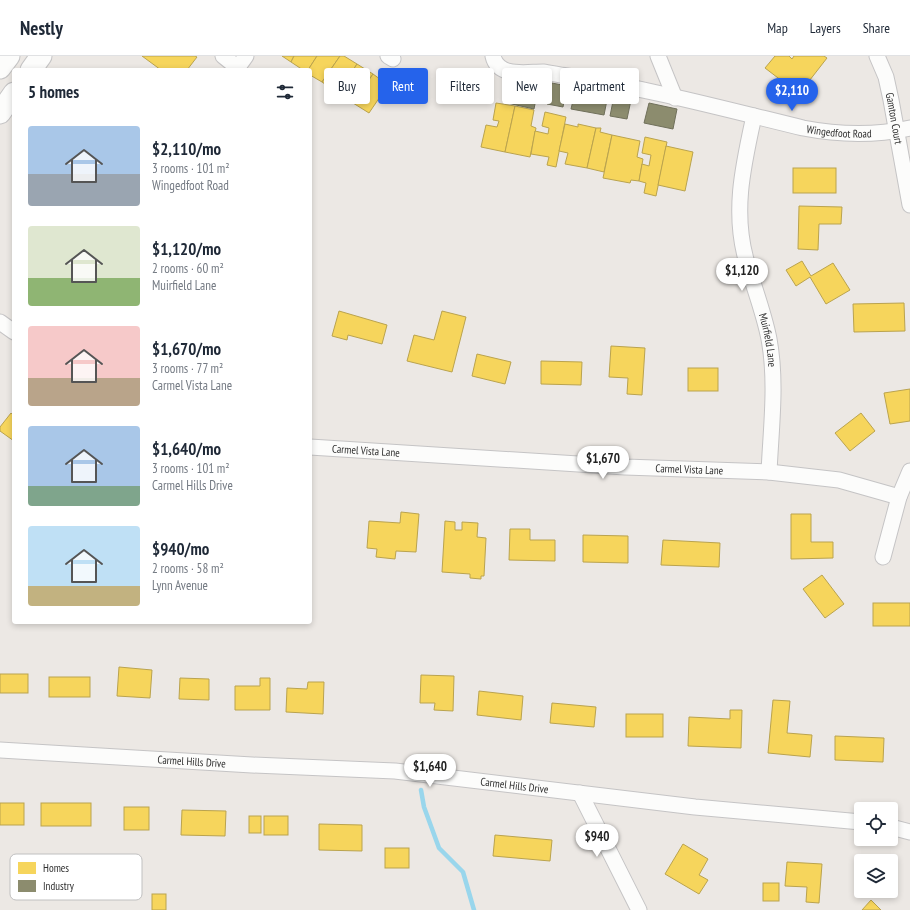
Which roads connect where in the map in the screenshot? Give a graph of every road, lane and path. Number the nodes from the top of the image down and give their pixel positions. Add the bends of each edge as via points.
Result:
1 (9, 56) edge
2 (41, 56) edge
3 (223, 56) edge
4 (493, 56) edge
5 (658, 56) edge
6 (877, 56) edge
7 (240, 65) edge
8 (0, 68) edge
9 (32, 68) edge
10 (12, 97) edge
11 (675, 98) junction
12 (0, 113) edge
13 (754, 116) junction
14 (903, 130) edge
15 (910, 205) edge
16 (0, 322) edge
17 (12, 331) edge
18 (312, 447) edge
19 (910, 471) edge
20 (769, 472) junction
21 (899, 497) junction
22 (883, 557) dead end
23 (0, 750) edge
24 (580, 793) junction
25 (854, 821) edge
26 (898, 829) edge
27 (910, 832) edge
28 (639, 910) edge

1 - 8 main road
2 - 9 main road
3 - 7 street
4 - 11 street, Wingedfoot Road via 503,70 544,72 594,80
5 - 11 street
6 - 14 street, Gamton Court
10 - 12 main road
11 - 13 street, Wingedfoot Road
13 - 14 street, Wingedfoot Road via 834,134
13 - 20 street, Muirfield Lane via 742,172 739,216 747,263 761,306 770,346 773,387
14 - 15 street, Gamton Court
16 - 17 street
18 - 20 street, Carmel Vista Lane via 617,467
19 - 21 street
20 - 21 street, Carmel Vista Lane via 839,480
21 - 22 street
23 - 24 street, Carmel Hills Drive via 395,771
24 - 25 street, Carmel Hills Drive via 695,807
24 - 28 street
26 - 27 street

